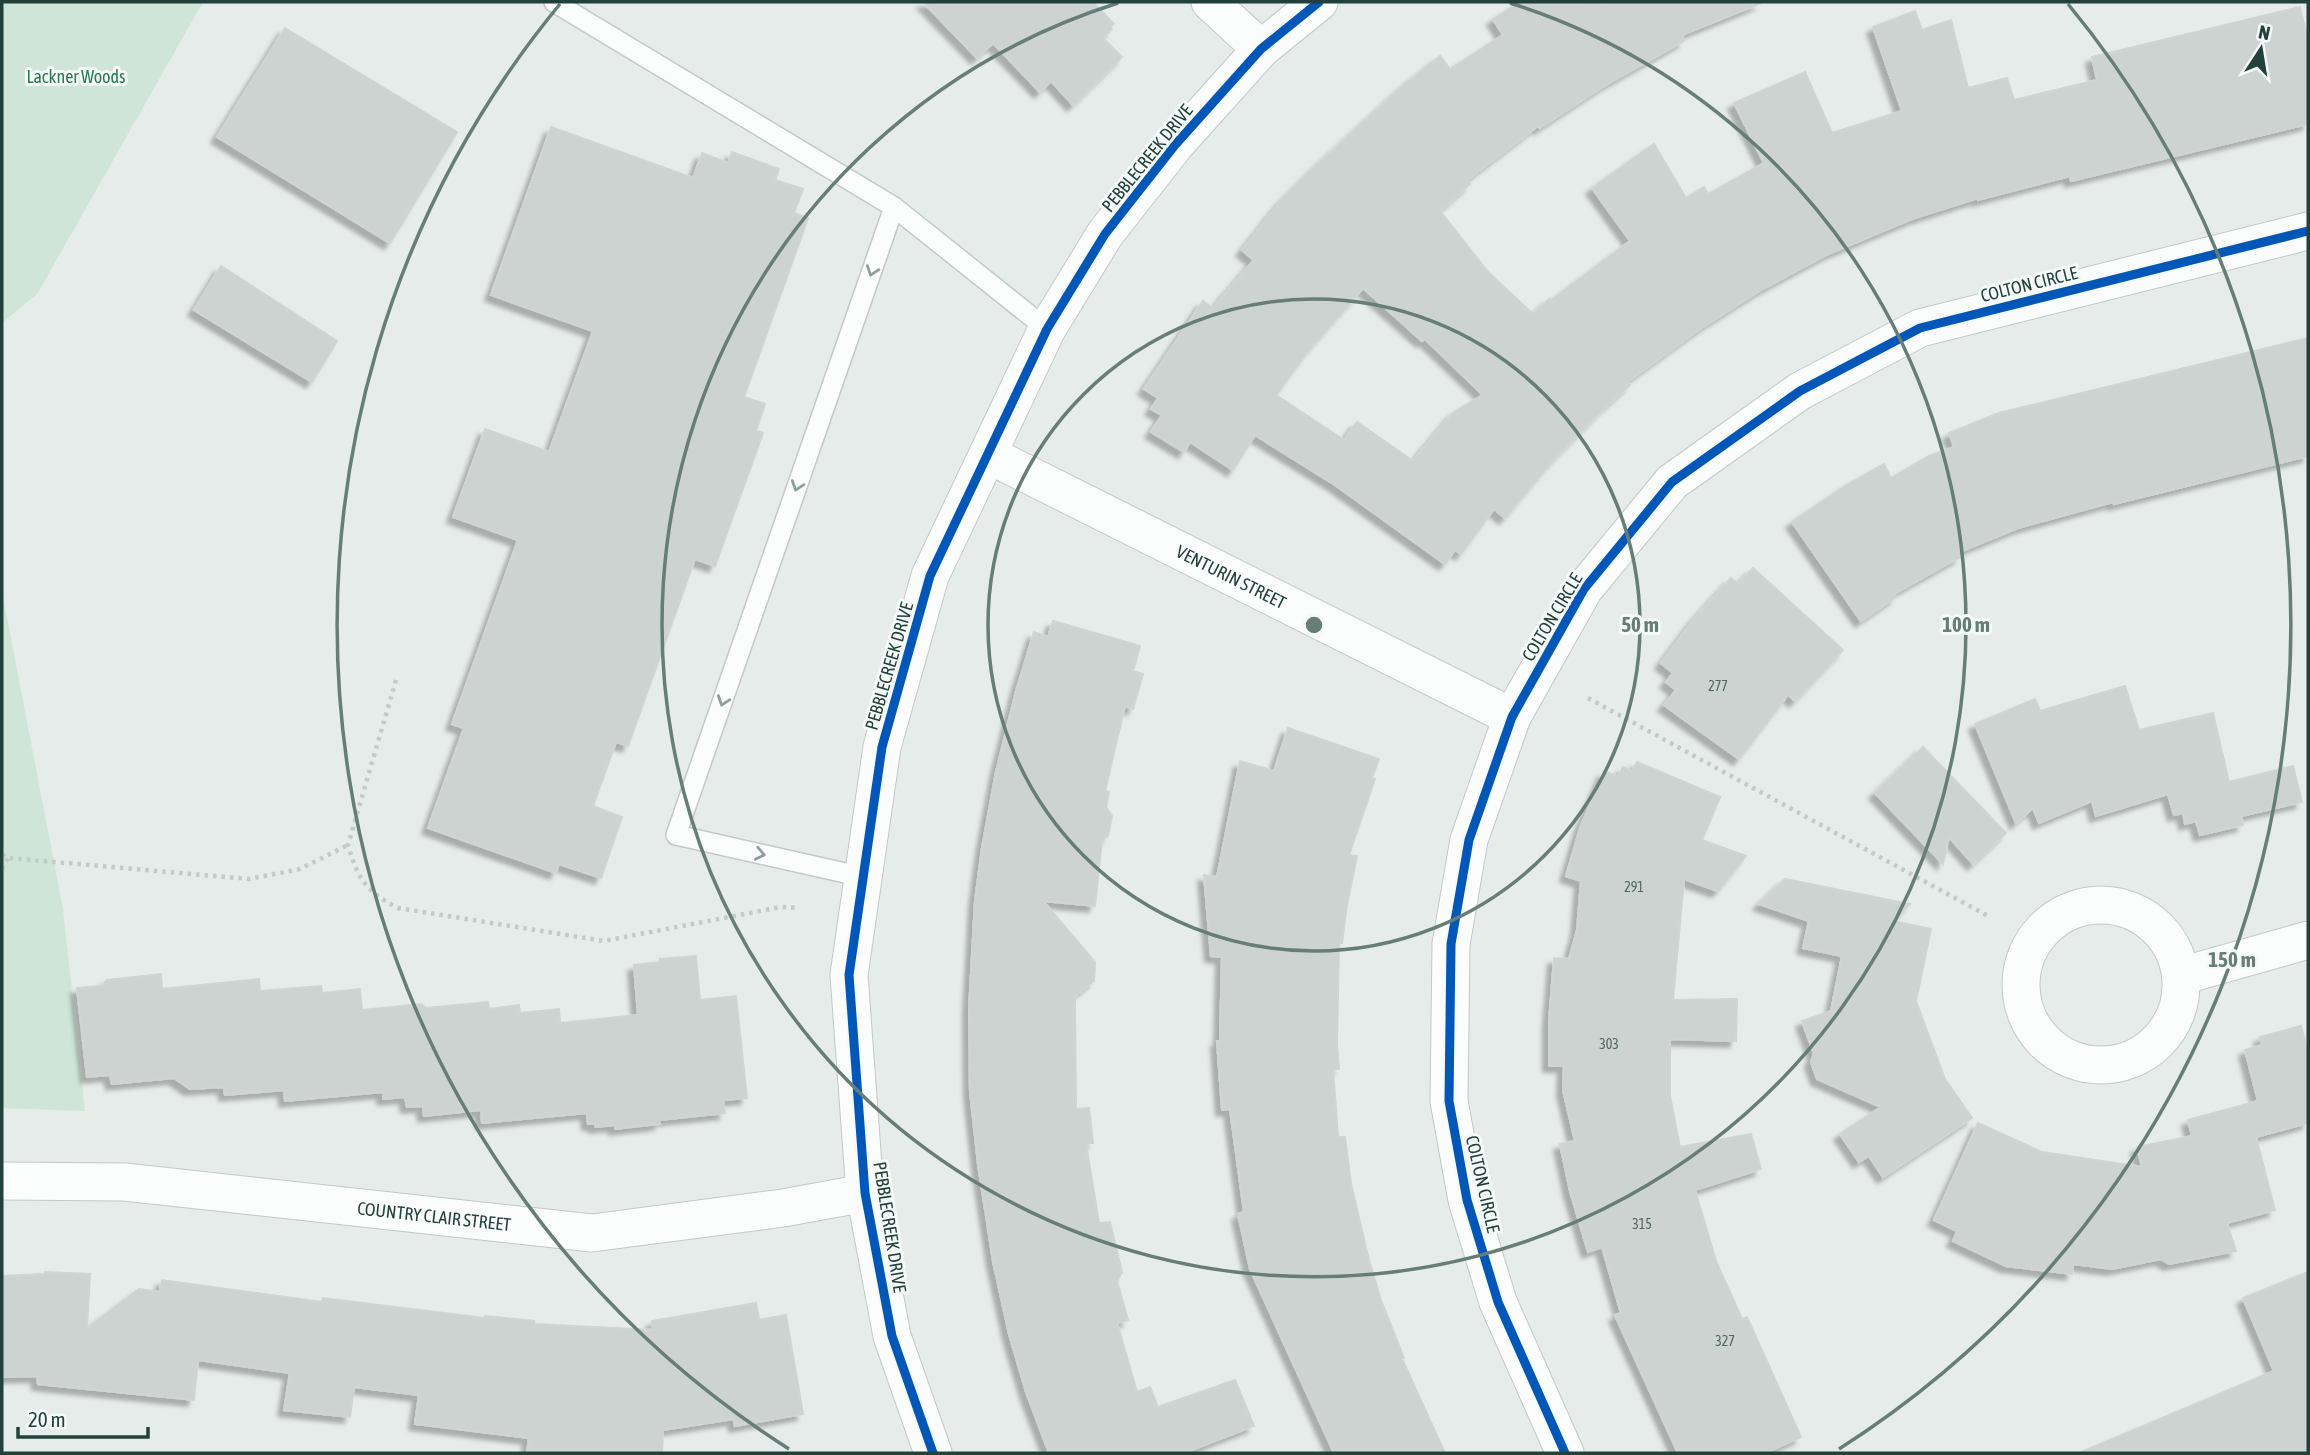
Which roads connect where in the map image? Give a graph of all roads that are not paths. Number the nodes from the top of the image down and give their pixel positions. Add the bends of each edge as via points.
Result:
1 (554, 2) edge
2 (1210, 2) edge
3 (1319, 2) edge
4 (1261, 49) junction
5 (894, 206) junction
6 (2308, 231) edge
7 (1046, 328) junction
8 (989, 455) junction
9 (1512, 717) junction
10 (863, 877) junction
11 (2308, 940) edge
12 (2181, 976) junction
13 (2, 1181) edge
14 (865, 1193) junction
15 (933, 1453) edge
16 (1565, 1453) edge

1 - 5 lane
2 - 4 street
3 - 4 street, PEBBLECREEK DRIVE
4 - 7 street, PEBBLECREEK DRIVE via 1175,145 1105,234
5 - 7 lane
5 -> 10 lane via 676,835
6 - 9 street, COLTON CIRCLE via 1920,328 1800,391 1672,482 1584,589
7 - 8 street, PEBBLECREEK DRIVE
8 - 9 street, VENTURIN STREET
8 - 10 street, PEBBLECREEK DRIVE via 930,576 882,747
9 - 16 street, COLTON CIRCLE via 1469,840 1451,944 1449,1101 1467,1199 1498,1302
10 - 14 street, PEBBLECREEK DRIVE via 849,975
11 - 12 street
12 - 12 street via 2173,949 2157,926 2134,911 2106,905 2069,911 2046,926 2029,947 2020,974 2023,1010 2036,1035 2054,1051 2080,1063 2122,1063 2148,1051 2168,1030 2179,1005
13 - 14 street, COUNTRY CLAIR STREET via 125,1182 592,1233
14 - 15 street, PEBBLECREEK DRIVE via 892,1336

